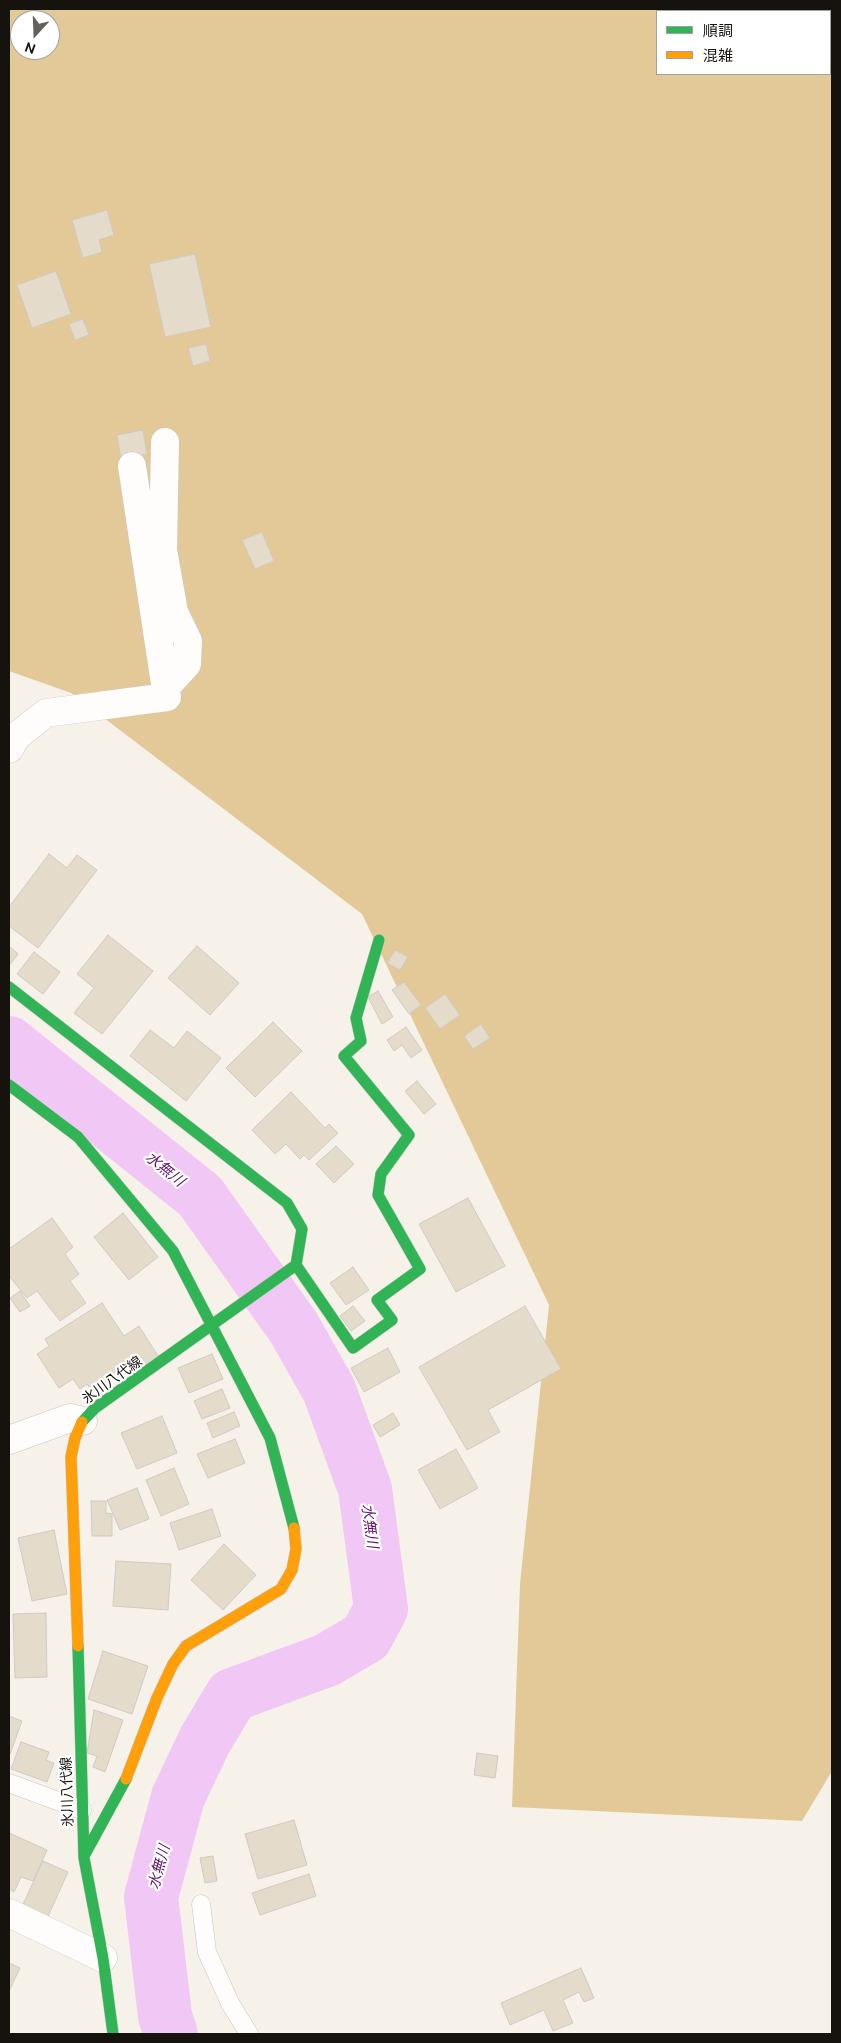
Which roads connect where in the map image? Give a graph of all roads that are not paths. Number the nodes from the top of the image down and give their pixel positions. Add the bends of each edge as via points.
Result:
1 (165, 442) dead end
2 (132, 466) dead end
3 (165, 688) junction
4 (9, 749) edge
5 (379, 940) dead end
6 (9, 987) edge
7 (9, 1085) edge
8 (296, 1265) junction
9 (216, 1324) junction
10 (83, 1421) junction
11 (9, 1440) edge
12 (9, 1783) edge
13 (82, 1810) junction
14 (84, 1858) junction
15 (201, 1904) dead end
16 (9, 1913) edge
17 (103, 1958) junction
18 (113, 2034) edge
19 (249, 2034) edge

1 - 3 street via 163,550 174,612 188,641 187,664
2 - 3 street
3 - 4 street via 167,697 46,714 18,736
5 - 8 street via 356,1018 361,1041 344,1056 409,1135 381,1174 378,1195 420,1269 377,1300 392,1320 353,1348
6 - 8 street via 287,1203 302,1230
7 - 9 street via 78,1137 173,1251
8 - 9 street, 氷川八代線
9 - 10 street, 氷川八代線 via 95,1408
9 - 14 street via 270,1438 294,1528 296,1549 292,1570 281,1589 186,1646 173,1664 123,1786
10 - 11 street via 70,1418
10 - 13 street, 氷川八代線 via 71,1457
12 - 13 lane
13 - 14 street, 氷川八代線
14 - 17 street, 氷川八代線
15 - 19 lane via 207,1952 230,2003
16 - 17 street
17 - 18 street, 氷川八代線

